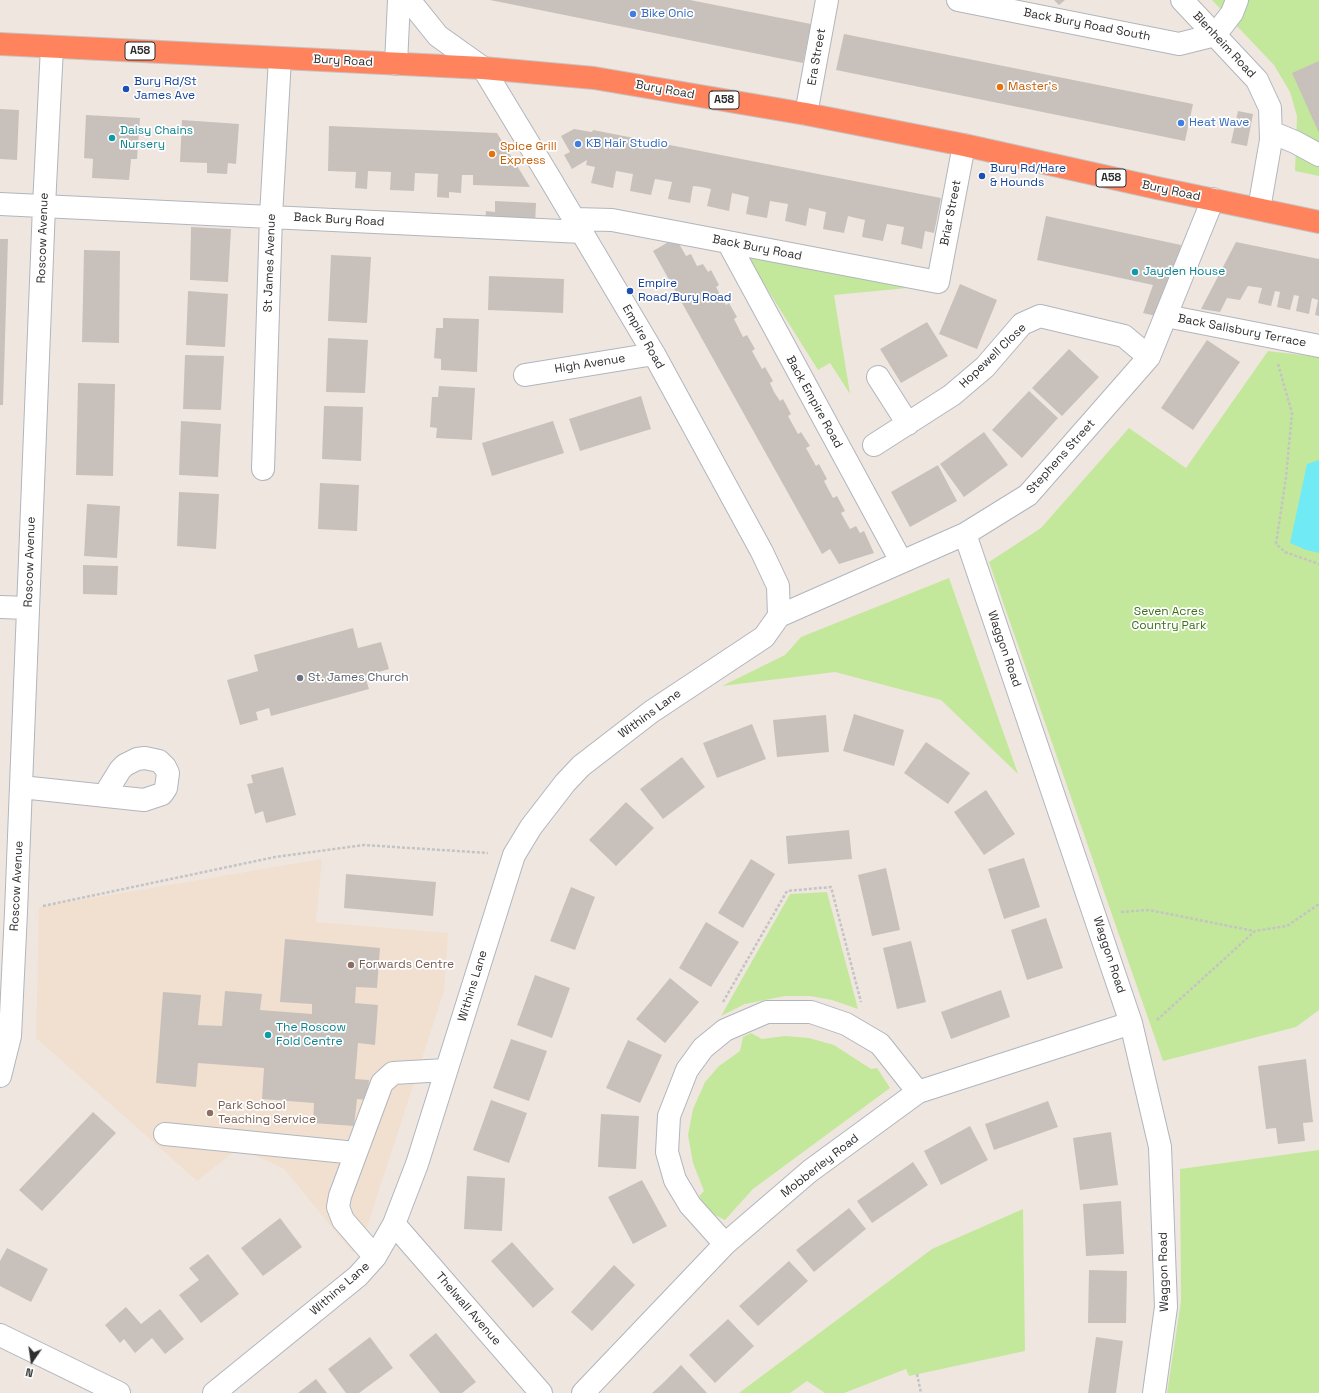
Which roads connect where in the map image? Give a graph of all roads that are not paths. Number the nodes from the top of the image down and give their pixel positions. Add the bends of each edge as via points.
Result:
1 (399, 0) edge
2 (409, 0) edge
3 (827, 0) edge
4 (958, 0) edge
5 (1182, 0) edge
6 (1237, 0) edge
7 (1215, 35) junction
8 (0, 44) edge
9 (52, 47) junction
10 (280, 58) junction
11 (396, 64) junction
12 (482, 68) junction
13 (806, 114) junction
14 (1271, 132) junction
15 (964, 145) junction
16 (1319, 155) edge
17 (1213, 199) junction
18 (0, 204) edge
19 (44, 206) junction
20 (1258, 209) junction
21 (271, 216) junction
22 (1319, 222) edge
23 (578, 226) junction
24 (728, 242) junction
25 (938, 282) joint
26 (1166, 316) junction
27 (1319, 346) edge
28 (654, 354) junction
29 (1149, 357) junction
30 (525, 374) dead end
31 (878, 377) dead end
32 (908, 424) junction
33 (874, 445) dead end
34 (263, 469) dead end
35 (965, 534) junction
36 (901, 561) junction
37 (0, 607) edge
38 (28, 608) junction
39 (779, 616) junction
40 (21, 787) junction
41 (104, 796) dead end
42 (8, 888) edge
43 (1134, 1031) junction
44 (446, 1070) junction
45 (0, 1076) edge
46 (918, 1092) junction
47 (165, 1134) dead end
48 (356, 1153) junction
49 (394, 1224) junction
50 (725, 1244) junction
51 (375, 1257) junction
52 (0, 1335) edge
53 (119, 1393) edge
54 (214, 1393) edge
55 (541, 1393) edge
56 (584, 1393) edge
57 (1154, 1393) edge

1 - 11 street
2 - 12 street via 438,36
3 - 13 street, Era Street
4 - 7 street, Back Bury Road South via 1179,44
5 - 7 street, Blenheim Road
6 - 7 street via 1232,13
7 - 14 street, Blenheim Road via 1257,80 1270,108
8 - 9 highway, Bury Road / A58
9 - 10 highway, Bury Road / A58
9 - 19 street, Roscow Avenue
10 - 11 highway, Bury Road / A58
10 - 21 street, St James Avenue
11 - 12 highway, Bury Road / A58
12 - 13 highway, Bury Road / A58 via 608,80
12 - 23 street, Empire Road
13 - 15 highway, Bury Road / A58
14 - 16 street
14 - 20 street, Blenheim Road
15 - 17 highway, Bury Road / A58
15 - 25 street, Briar Street
17 - 20 highway, Bury Road / A58
17 - 26 street, Stephens Street
18 - 19 street, Back Bury Road
19 - 21 street, Back Bury Road
19 - 38 street, Roscow Avenue
20 - 22 highway, Bury Road / A58
21 - 23 street, Back Bury Road
21 - 34 street, St James Avenue
23 - 24 street, Back Bury Road via 612,220
23 - 28 street, Empire Road
24 - 25 street, Back Bury Road
24 - 36 street, Back Empire Road
26 - 27 street, Back Salisbury Terrace
26 - 29 street, Stephens Street
28 - 30 street, High Avenue
28 - 39 street, Empire Road via 762,552 778,586
29 - 32 street, Hopewell Close via 1124,336 1040,316 1022,324 985,366 952,395
29 - 35 street, Stephens Street via 1028,495
31 - 32 street
32 - 33 street, Hopewell Close
35 - 36 street, Stephens Street
35 - 43 street, Waggon Road
36 - 39 street, Stephens Street
37 - 38 street
38 - 40 street, Roscow Avenue
39 - 44 street, Withins Lane via 764,637 651,712 581,766 530,826 514,855
40 - 41 street
40 - 42 street, Roscow Avenue
42 - 45 street, Roscow Avenue via 16,912 10,1036
43 - 46 street, Mobberley Road
43 - 57 street, Waggon Road via 1160,1147 1166,1308
44 - 48 street via 393,1073 382,1083
44 - 49 street, Withins Lane via 417,1164
46 - 50 street, Mobberley Road via 810,1171
46 - 50 street via 880,1044 846,1024 811,1012 767,1012 726,1030 703,1048 687,1070 670,1116 667,1152 675,1180 690,1205
47 - 48 street
48 - 51 street via 338,1208 343,1220
49 - 51 street, Withins Lane
49 - 55 street, Thelwall Avenue
50 - 56 street, Mobberley Road
51 - 54 street, Withins Lane via 358,1276
52 - 53 street

